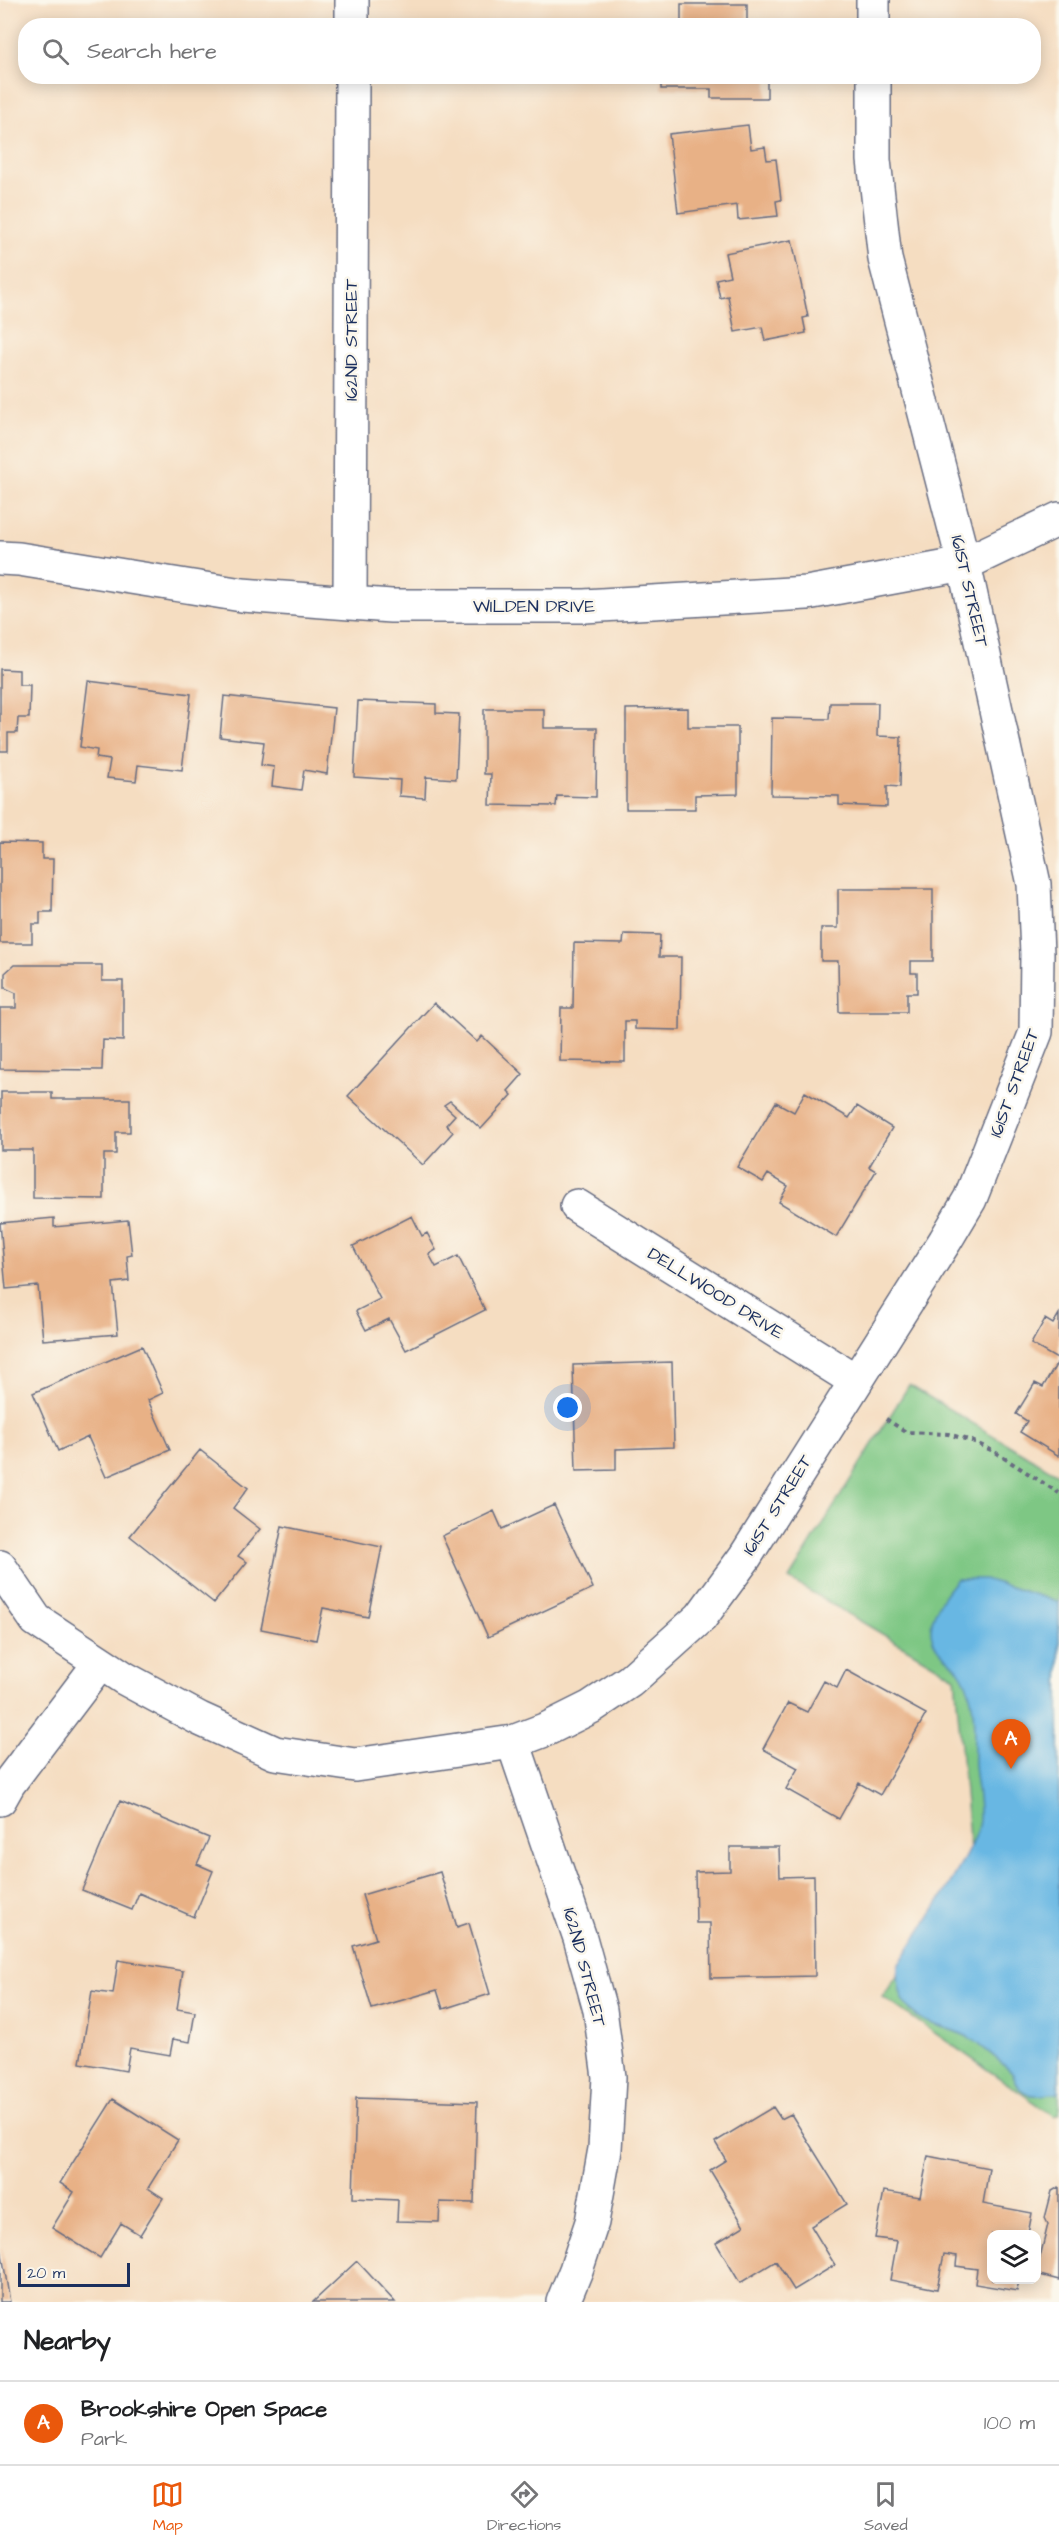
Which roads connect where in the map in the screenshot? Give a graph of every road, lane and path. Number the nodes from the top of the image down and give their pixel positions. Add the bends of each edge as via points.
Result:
1 (352, 0) edge
2 (873, 0) edge
3 (352, 18) edge
4 (873, 18) edge
5 (352, 84) edge
6 (874, 84) edge
7 (1059, 519) edge
8 (0, 558) edge
9 (964, 564) junction
10 (350, 603) junction
11 (577, 1206) dead end
12 (856, 1381) junction
13 (886, 1419) dead end
14 (1059, 1493) edge
15 (0, 1567) edge
16 (100, 1663) junction
17 (513, 1742) junction
18 (0, 1799) edge
19 (567, 2301) edge

1 - 3 street
2 - 4 street
5 - 10 street, 162ND STREET
6 - 9 street, 161ST STREET via 874,160 885,259
7 - 9 street, WILDEN DRIVE
8 - 10 street, WILDEN DRIVE via 242,595
9 - 10 street, WILDEN DRIVE via 795,594 584,606
9 - 12 street, 161ST STREET via 1034,884 1036,1032 969,1198
11 - 12 street, DELLWOOD DRIVE
12 - 17 street, 161ST STREET via 745,1557 701,1617 630,1681 601,1701
13 - 14 path via 906,1432 948,1434 972,1441 993,1450
15 - 16 street, 161ST STREET via 36,1620
16 - 17 street, 161ST STREET via 200,1719 275,1753 355,1765
16 - 18 street
17 - 19 street, 162ND STREET via 580,1938 600,2010 609,2077 605,2149 592,2222

